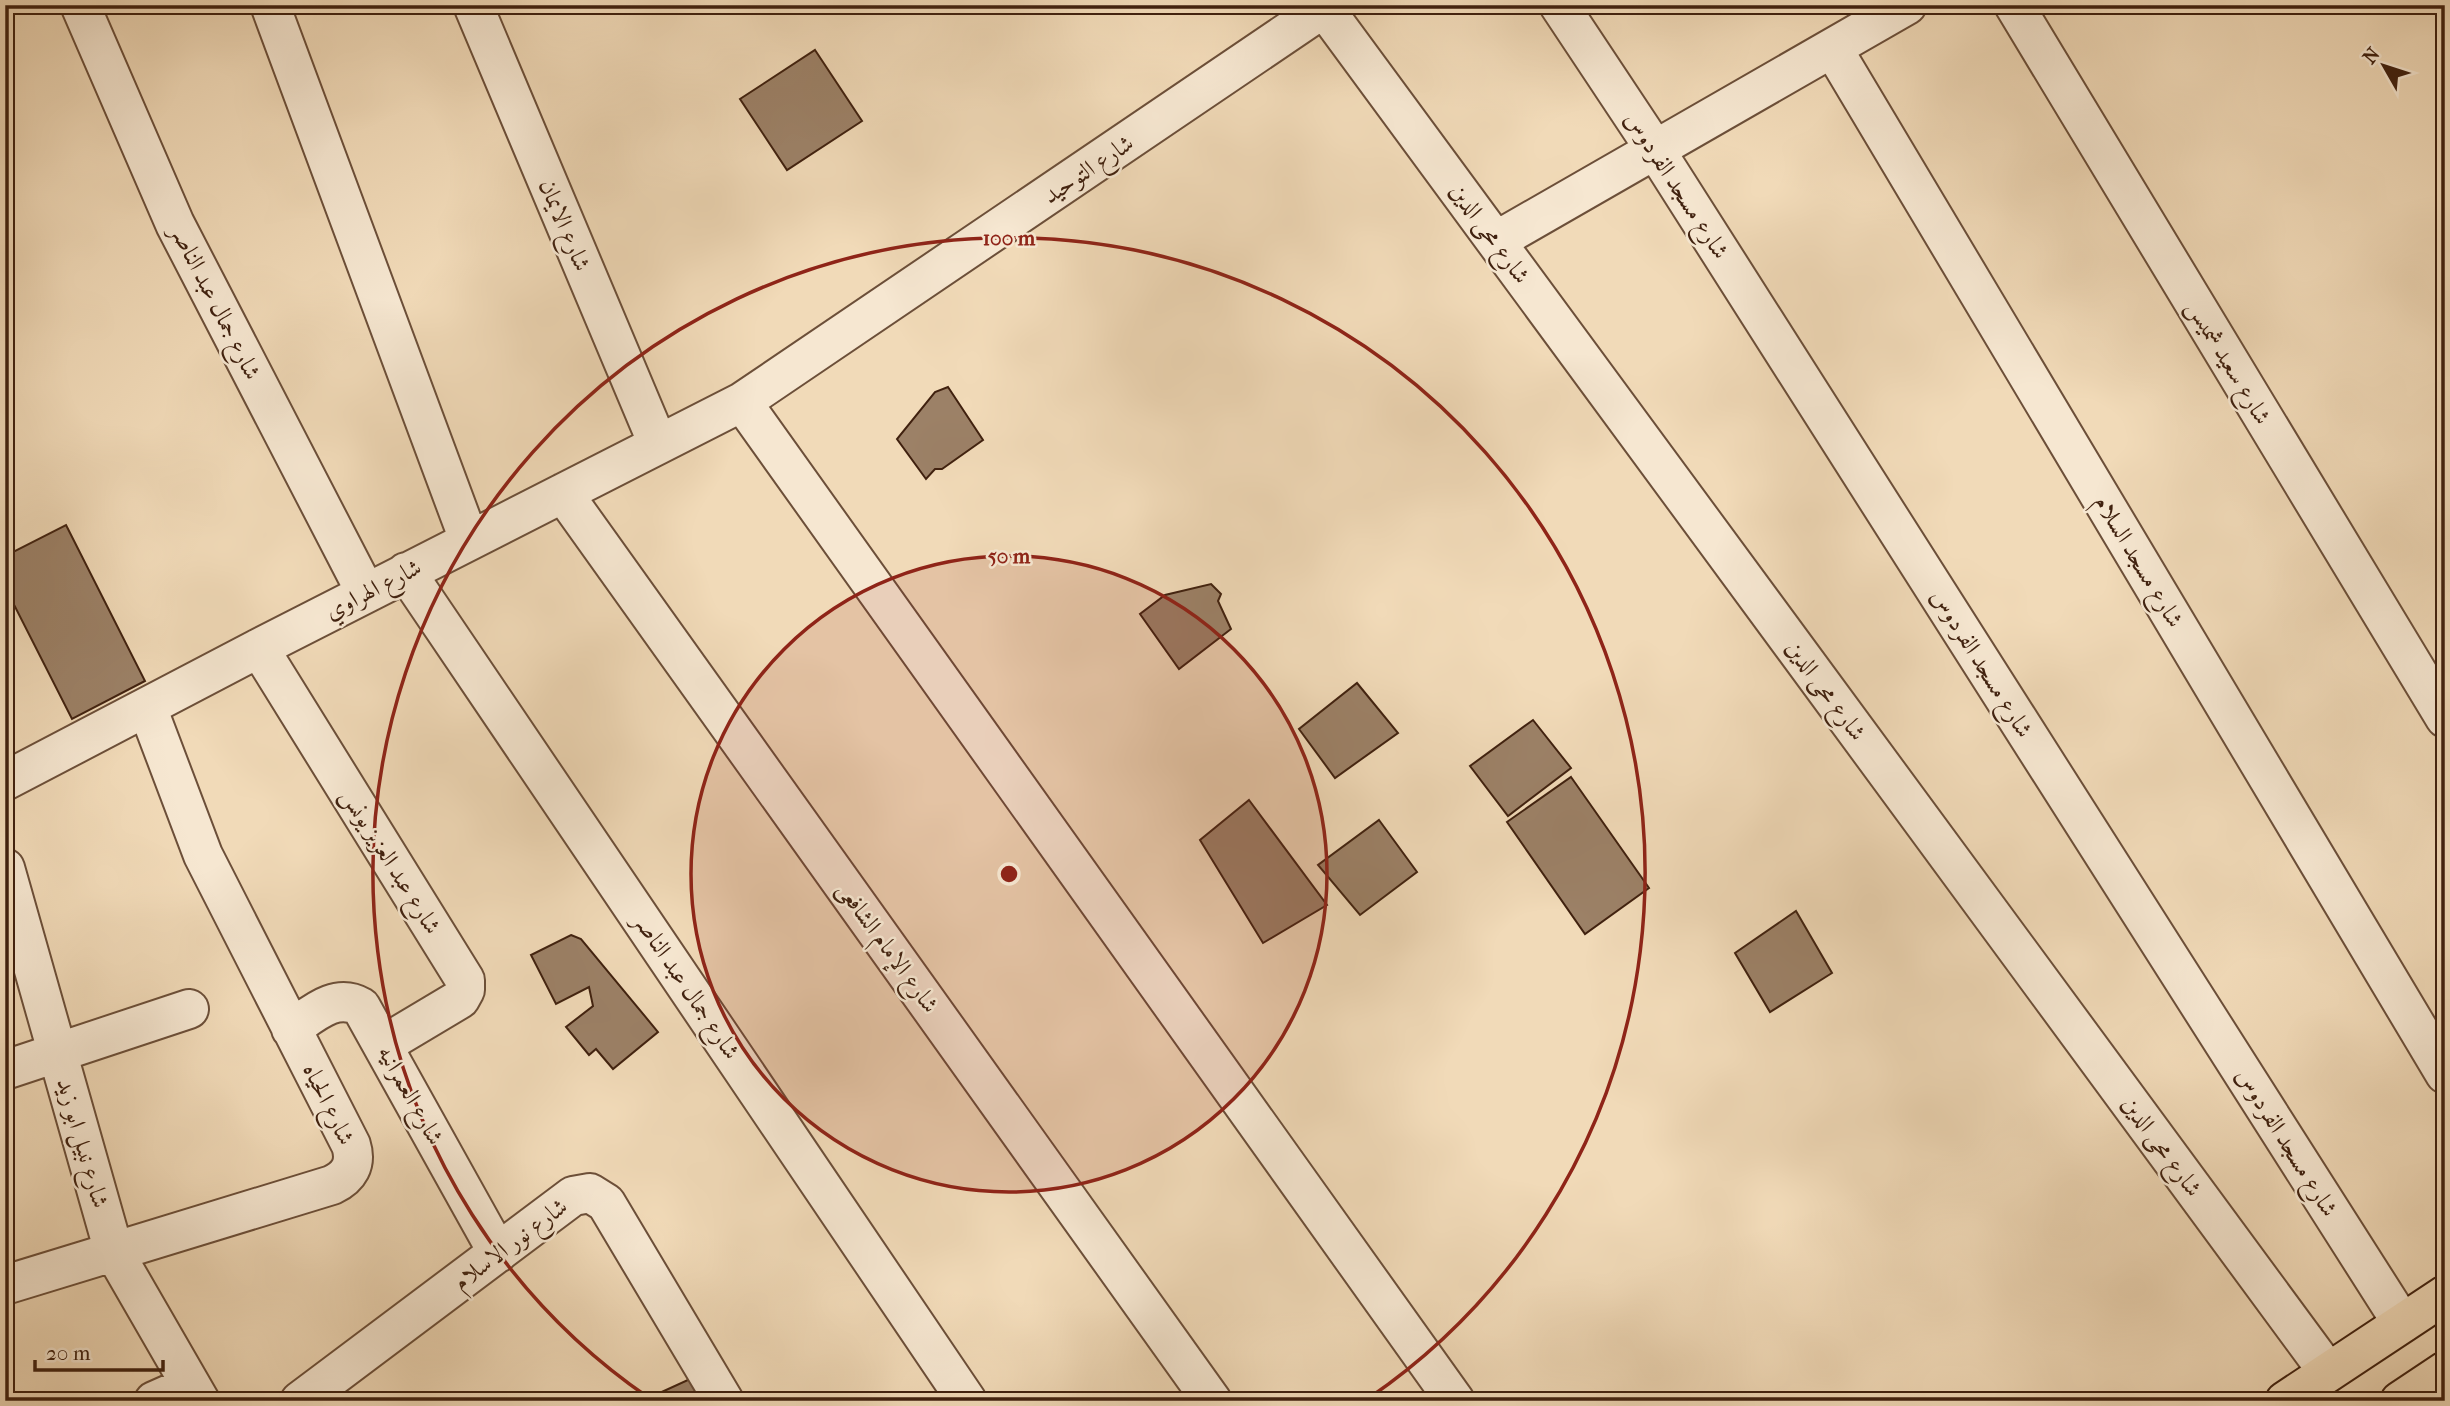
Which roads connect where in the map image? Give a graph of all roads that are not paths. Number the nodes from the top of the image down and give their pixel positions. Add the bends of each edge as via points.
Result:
1 (80, 5) edge
2 (270, 5) edge
3 (473, 5) edge
4 (1559, 5) edge
5 (1907, 5) edge
6 (2014, 5) edge
7 (1326, 7) edge
8 (1833, 49) junction
9 (1656, 151) junction
10 (1496, 241) junction
11 (742, 401) junction
12 (658, 444) junction
13 (563, 493) junction
14 (470, 540) junction
15 (406, 572) junction
16 (366, 593) junction
17 (259, 648) junction
18 (147, 707) junction
19 (2445, 718) edge
20 (5, 781) edge
21 (5, 868) edge
22 (189, 1009) dead end
23 (291, 1029) junction
24 (383, 1045) junction
25 (57, 1052) junction
26 (5, 1070) edge
27 (2445, 1074) edge
28 (114, 1252) junction
29 (498, 1253) junction
30 (5, 1285) edge
31 (2445, 1295) edge
32 (2402, 1323) junction
33 (2328, 1372) junction
34 (2444, 1374) edge
35 (195, 1393) edge
36 (154, 1401) edge
37 (300, 1401) edge
38 (724, 1401) edge
39 (967, 1401) edge
40 (1212, 1401) edge
41 (1455, 1401) edge
42 (2284, 1401) edge
43 (2400, 1401) edge

1 - 16 street, شارع جمال عبد الناصر via 175,224
2 - 14 street
3 - 12 street, شارع الايمان
4 - 9 street, شارع مسجد الفردوس
5 - 8 street
6 - 19 street, شارع سعيد شميس
7 - 10 street, شارع محى الدين
7 - 11 street, شارع التوحيد
8 - 9 street
8 - 27 street, شارع مسجد السلام
9 - 10 street
9 - 32 street, شارع مسجد الفردوس
10 - 33 street, شارع محى الدين
11 - 12 street, شارع الهراوي
11 - 41 street
12 - 13 street, شارع الهراوي
13 - 14 street, شارع الهراوي
13 - 40 street, شارع الإمام الشافعى
14 - 15 street, شارع الهراوي
15 - 16 street, شارع الهراوي
15 - 39 street, شارع جمال عبد الناصر
16 - 17 street, شارع الهراوي
17 - 18 street, شارع الهراوي
17 - 24 street, شارع عبد العزيز يونس via 465,980 460,999
18 - 20 street, شارع الهراوي
18 - 23 street, شارع الحياه via 203,855
21 - 25 street, شارع نبيل ابو زيد
22 - 25 street
23 - 24 street, شارع العمرانيه via 334,1002 344,1001 361,1007
23 - 28 street, شارع الحياه via 351,1145 353,1161 346,1177
24 - 29 street, شارع العمرانيه
25 - 26 street
25 - 28 street, شارع نبيل ابو زيد
28 - 30 street, شارع الحياه
28 - 35 street, شارع نبيل ابو زيد
29 - 37 street, شارع نور الاسلام
29 - 38 street, شارع نور الاسلام via 573,1196 590,1194 606,1203
31 - 32 highway
32 - 33 highway
33 - 42 highway
34 - 43 highway
35 - 36 street

